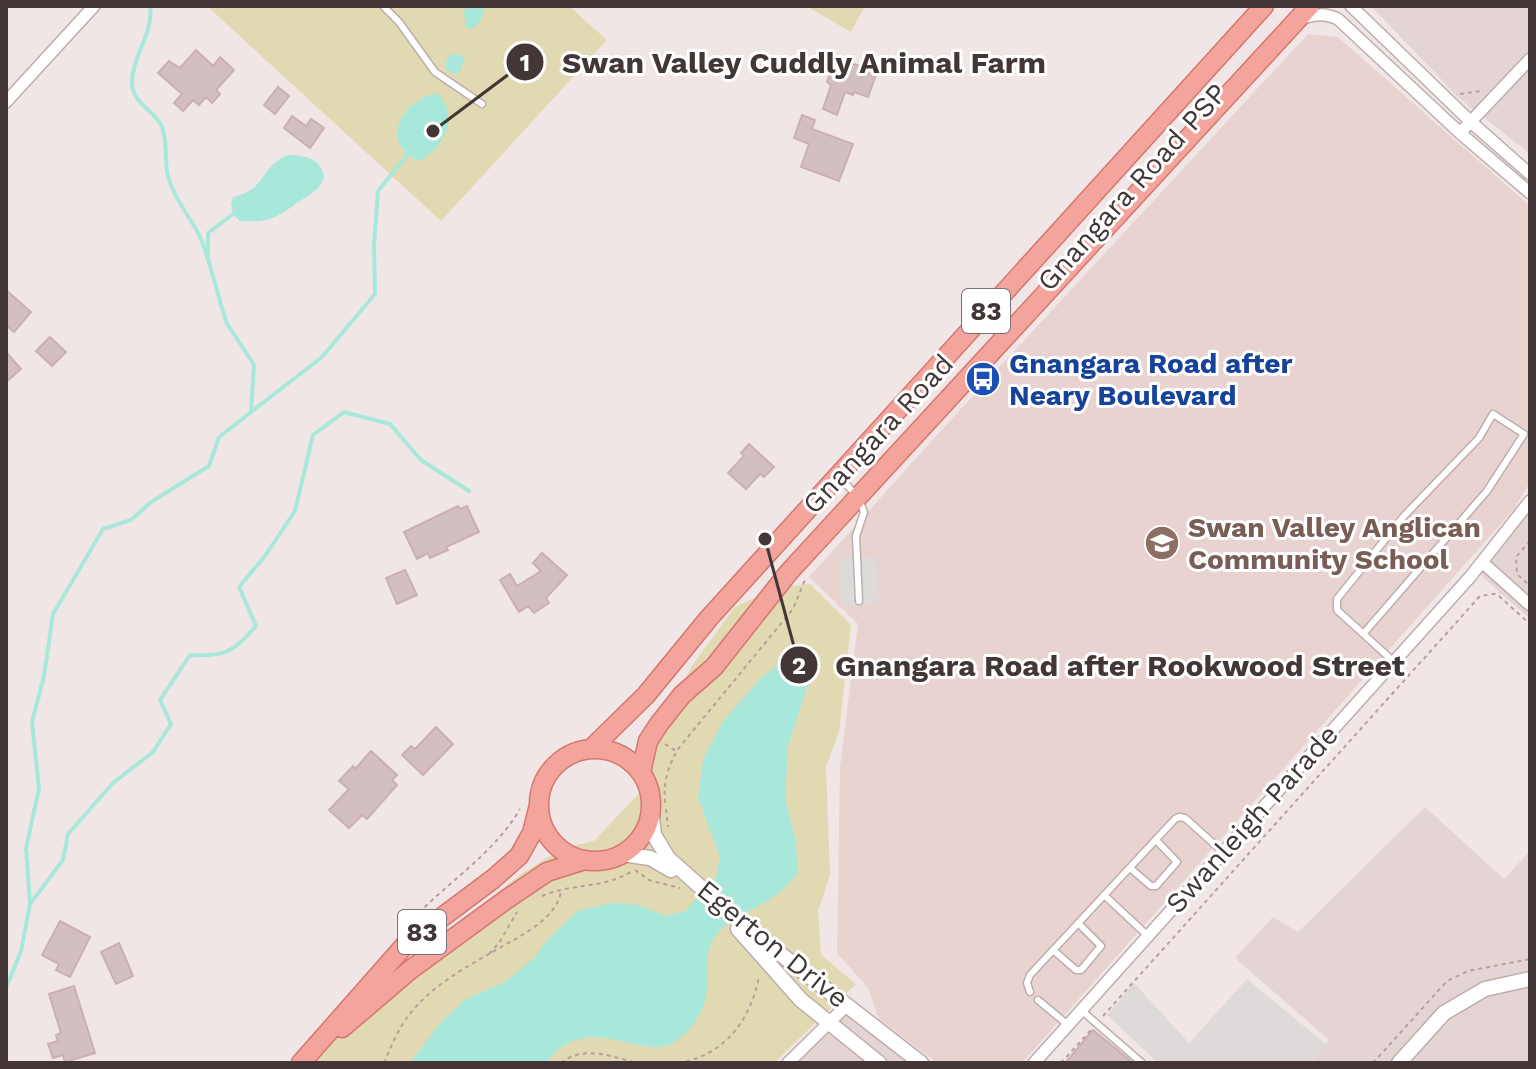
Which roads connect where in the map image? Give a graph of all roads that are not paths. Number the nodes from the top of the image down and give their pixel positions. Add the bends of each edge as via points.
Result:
1 (94, 6) edge
2 (383, 6) edge
3 (1264, 6) edge
4 (1310, 6) edge
5 (1351, 6) edge
6 (1293, 24) junction
7 (1530, 59) edge
8 (6, 102) edge
9 (482, 104) dead end
10 (1471, 122) junction
11 (1460, 133) junction
12 (1530, 174) edge
13 (1530, 193) edge
14 (837, 475) junction
15 (858, 497) junction
16 (1530, 501) edge
17 (1482, 562) junction
18 (859, 601) dead end
19 (1530, 605) edge
20 (1364, 633) junction
21 (1393, 661) junction
22 (583, 746) junction
23 (641, 772) junction
24 (531, 799) junction
25 (651, 808) junction
26 (1156, 840) junction
27 (1223, 852) junction
28 (622, 854) junction
29 (585, 860) junction
30 (1130, 868) junction
31 (692, 888) junction
32 (1104, 895) junction
33 (1078, 923) junction
34 (740, 926) junction
35 (1148, 936) junction
36 (1053, 950) junction
37 (1530, 979) edge
38 (1030, 992) dead end
39 (1038, 1000) dead end
40 (847, 1005) junction
41 (1081, 1010) junction
42 (828, 1024) junction
43 (1068, 1025) junction
44 (301, 1063) edge
45 (788, 1063) edge
46 (879, 1063) edge
47 (921, 1063) edge
48 (1034, 1063) edge
49 (1142, 1063) edge
50 (1399, 1063) edge

1 - 8 street
2 - 9 lane via 435,72
3 - 14 main road, Gnangara Road / 83
4 - 6 main road, Gnangara Road / 83
5 - 10 street
6 - 11 street via 1318,14 1338,19
6 - 15 main road, Gnangara Road / 83
7 - 10 street
10 - 11 street
10 - 12 street
11 - 13 street
14 - 15 lane
14 - 22 main road, Gnangara Road / 83 via 646,695
15 - 18 lane via 864,512 856,536
15 - 23 main road, Gnangara Road / 83 via 714,667 682,695 648,741
16 - 17 street, Swanleigh Parade
17 - 19 street
17 - 21 street, Swanleigh Parade
20 - 20 lane via 1487,491 1524,434 1493,414 1479,438 1404,516 1337,599 1337,610
20 - 21 lane
21 - 27 street, Swanleigh Parade
22 - 23 main road via 610,751
22 - 24 main road, 83 via 560,761
23 - 25 main road, 83
24 - 29 main road via 552,841
24 - 44 main road, 83 via 532,833 519,856 405,945
25 - 28 main road via 637,842
25 - 31 street, Egerton Drive via 658,844
26 - 27 lane via 1182,816
26 - 30 lane
26 - 30 lane via 1177,862 1166,875 1153,887
27 - 35 street, Swanleigh Parade
28 - 29 main road, 83
28 - 31 street, Egerton Drive via 662,863
29 - 44 main road, 83 via 547,872 507,899 410,970
30 - 32 lane
31 - 34 street, Egerton Drive
32 - 33 lane
32 - 35 lane
33 - 36 lane
33 - 36 lane via 1101,946 1081,970
34 - 40 street, Egerton Drive
34 - 42 street, Egerton Drive via 801,1000
35 - 41 street, Swanleigh Parade
36 - 38 lane via 1030,975
37 - 50 street via 1485,989 1444,1013
39 - 43 lane
40 - 42 street
40 - 47 street, Egerton Drive
41 - 43 street, Swanleigh Parade
41 - 49 lane
42 - 45 street
42 - 46 street, Egerton Drive
43 - 48 street, Swanleigh Parade

